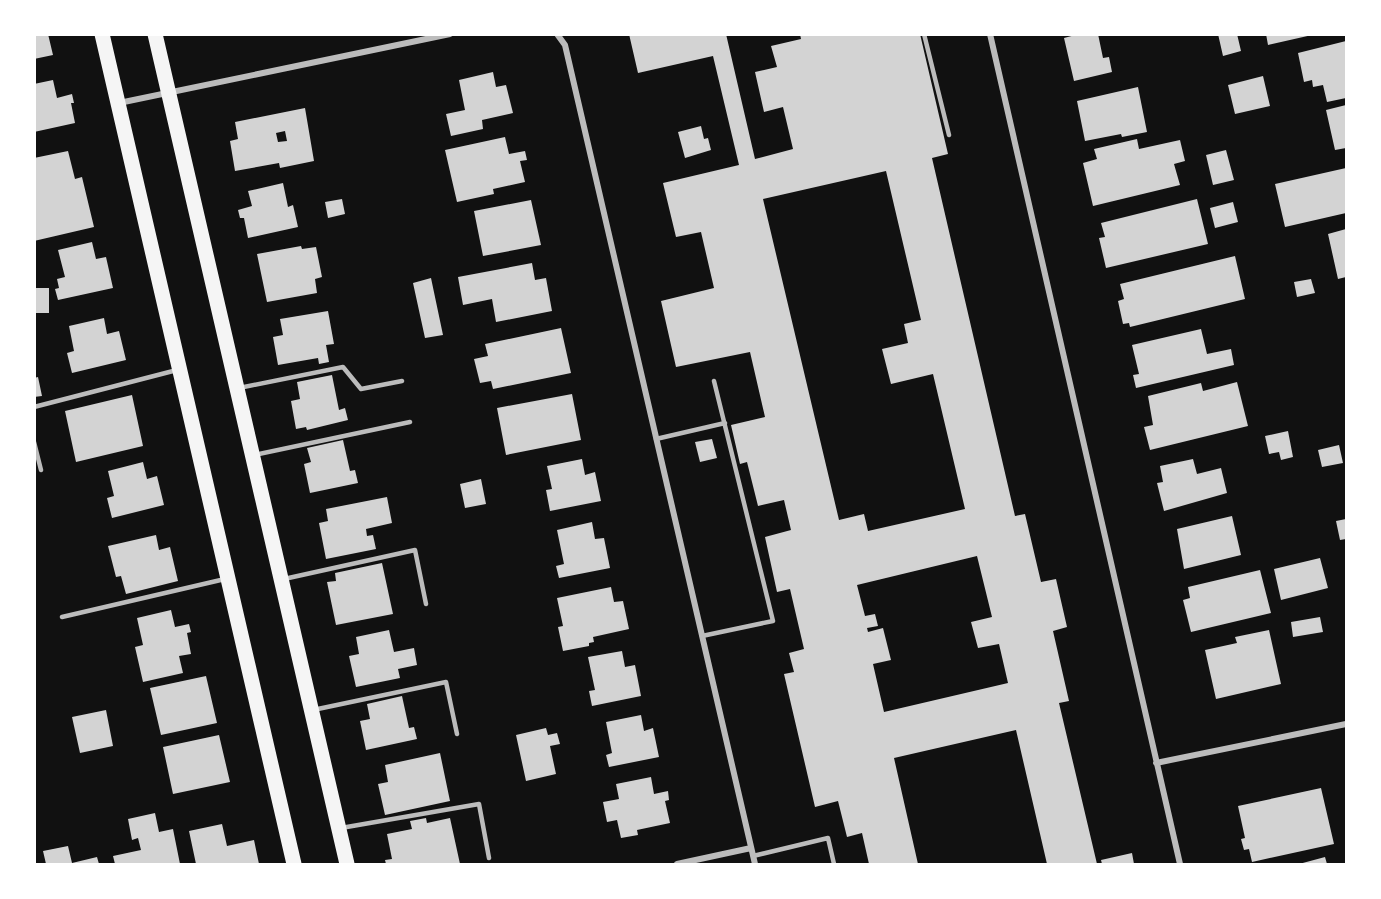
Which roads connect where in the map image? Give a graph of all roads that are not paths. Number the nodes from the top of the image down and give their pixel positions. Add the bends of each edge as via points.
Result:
1 (102, 34) edge
2 (155, 34) edge
3 (450, 34) edge
4 (924, 34) edge
5 (990, 34) edge
6 (559, 35) edge
7 (169, 94) junction
8 (118, 103) junction
9 (949, 135) dead end
10 (180, 369) junction
11 (402, 381) dead end
12 (714, 381) dead end
13 (237, 388) junction
14 (34, 407) edge
15 (410, 422) dead end
16 (724, 423) junction
17 (656, 439) junction
18 (34, 442) edge
19 (252, 456) junction
20 (41, 470) dead end
21 (228, 578) junction
22 (281, 580) junction
23 (426, 604) dead end
24 (62, 617) dead end
25 (702, 636) junction
26 (311, 711) junction
27 (1347, 724) edge
28 (457, 734) dead end
29 (1156, 763) junction
30 (339, 828) junction
31 (751, 848) junction
32 (753, 856) junction
33 (489, 858) dead end
34 (294, 864) edge
35 (347, 864) edge
36 (677, 864) edge
37 (755, 864) edge
38 (834, 864) edge
39 (1180, 864) edge

1 - 8 main road
2 - 7 main road
3 - 7 street
4 - 9 lane
5 - 29 street
6 - 17 street via 565,45
7 - 8 street
7 - 13 main road
8 - 10 main road
10 - 14 lane
10 - 21 main road
11 - 13 lane via 361,389 342,368
12 - 16 lane
13 - 19 main road
15 - 19 lane
16 - 17 lane
16 - 25 lane via 773,621
17 - 25 street
18 - 20 lane
19 - 22 main road
21 - 24 lane
21 - 34 main road
22 - 23 lane via 414,550
22 - 26 main road
25 - 31 street
26 - 28 lane via 446,682
26 - 30 main road
27 - 29 street
29 - 39 street
30 - 33 lane via 479,804
30 - 35 main road
31 - 32 street
31 - 36 street
32 - 37 street
32 - 38 lane via 828,838

